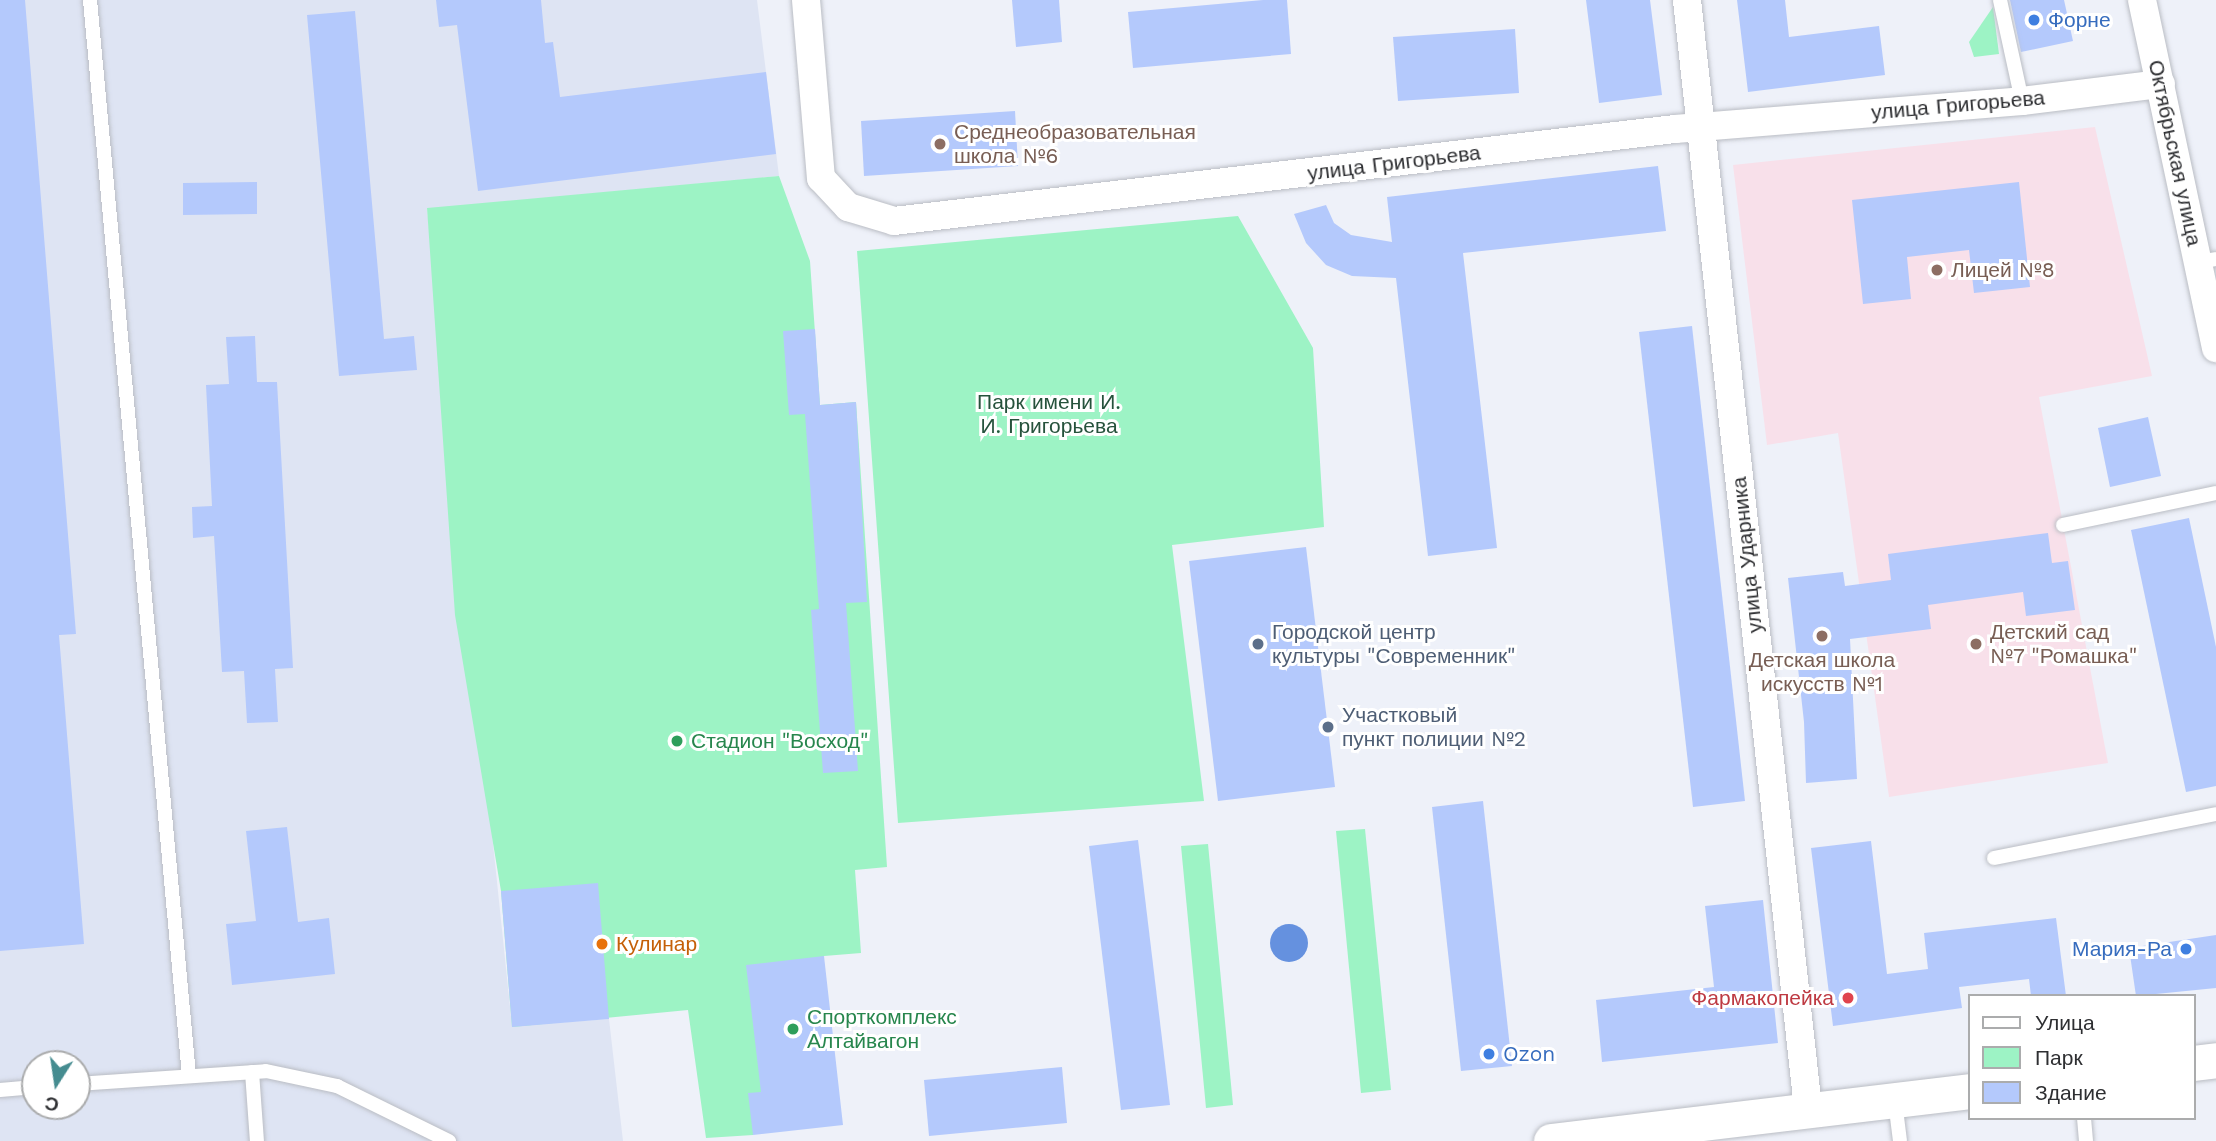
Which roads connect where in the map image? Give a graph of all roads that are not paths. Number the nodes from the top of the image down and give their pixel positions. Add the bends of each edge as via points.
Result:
1 (90, 0) edge
2 (806, 0) edge
3 (1688, 0) edge
4 (2000, 0) edge
5 (2142, 0) edge
6 (2161, 84) junction
7 (2022, 101) junction
8 (1699, 128) junction
9 (2207, 260) edge
10 (2216, 348) edge
11 (2216, 493) edge
12 (2063, 526) dead end
13 (2216, 814) edge
14 (1994, 858) dead end
15 (2216, 1060) edge
16 (2195, 1063) edge
17 (252, 1072) junction
18 (189, 1075) junction
19 (91, 1083) edge
20 (21, 1088) edge
21 (0, 1090) edge
22 (1968, 1091) edge
23 (1895, 1100) junction
24 (1808, 1109) junction
25 (2084, 1120) edge
26 (1723, 1130) edge
27 (257, 1141) edge
28 (449, 1141) edge
29 (1550, 1141) edge
30 (1900, 1141) edge
31 (2086, 1141) edge

1 - 18 lane
2 - 8 street, улица Григорьева via 821,178 848,207 894,221
3 - 8 street, улица Ударника
4 - 7 lane
5 - 6 street, Октябрьская улица
6 - 7 street, улица Григорьева
6 - 9 street, Октябрьская улица
7 - 8 street, улица Григорьева
8 - 24 street, улица Ударника
9 - 10 street, Октябрьская улица
11 - 12 lane
13 - 14 lane
15 - 16 street
17 - 18 lane
17 - 27 lane
17 - 28 lane via 337,1086
18 - 19 lane
20 - 21 lane
22 - 23 street
23 - 24 street
23 - 30 lane
24 - 26 street
25 - 31 lane
26 - 29 street

